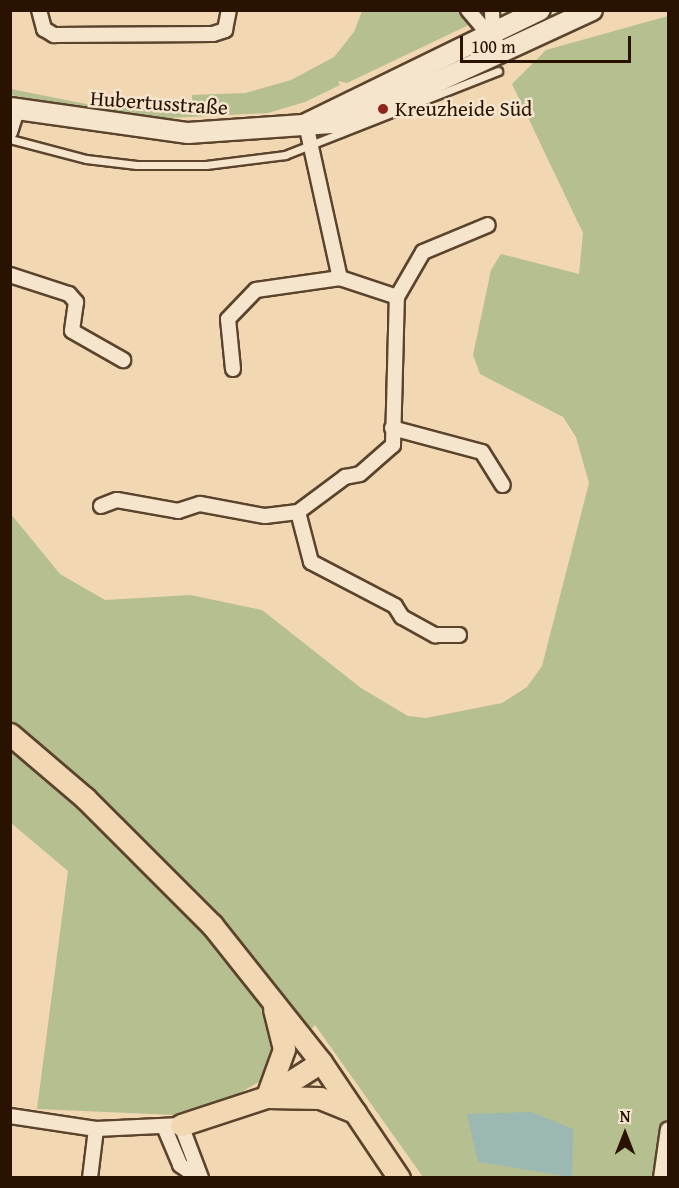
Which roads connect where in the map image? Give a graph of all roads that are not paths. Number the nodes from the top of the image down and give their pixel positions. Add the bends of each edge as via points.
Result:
1 (39, 10) edge
2 (229, 10) edge
3 (468, 10) edge
4 (492, 10) edge
5 (540, 10) edge
6 (592, 10) edge
7 (497, 42) junction
8 (498, 71) dead end
9 (457, 80) junction
10 (14, 109) edge
11 (306, 124) junction
12 (10, 132) edge
13 (10, 139) edge
14 (312, 148) junction
15 (488, 225) dead end
16 (10, 275) edge
17 (340, 278) junction
18 (397, 297) junction
19 (123, 360) dead end
20 (233, 369) dead end
21 (392, 428) junction
22 (503, 485) dead end
23 (101, 506) dead end
24 (298, 513) junction
25 (459, 635) dead end
26 (10, 734) edge
27 (271, 998) junction
28 (321, 1062) junction
29 (266, 1097) junction
30 (355, 1112) junction
31 (10, 1116) edge
32 (173, 1127) junction
33 (96, 1129) junction
34 (669, 1129) edge
35 (90, 1178) edge
36 (200, 1178) edge
37 (399, 1178) edge
38 (661, 1178) edge

1 - 2 street via 44,29 65,35 213,34 225,30
3 - 7 street
4 - 7 street
5 - 7 street, Hubertusstraße
6 - 7 street, Hubertusstraße
7 - 9 street, Hubertusstraße
7 - 11 street, Hubertusstraße
8 - 9 lane
9 - 11 street, Hubertusstraße via 332,123
9 - 14 lane
10 - 11 street, Hubertusstraße via 188,133
10 - 12 street
11 - 14 street
13 - 14 lane via 86,159 137,165 206,165
14 - 17 street
15 - 18 street via 423,252
16 - 19 street via 69,294 76,302 72,331
17 - 18 street
17 - 20 street via 256,290 228,319
18 - 21 street
21 - 22 street via 482,452
21 - 24 street via 393,445
23 - 24 street via 117,500 178,511 200,504 265,516
24 - 25 street via 311,562 395,606 402,617 435,635
26 - 27 main road via 148,858 212,925
27 - 28 main road
27 - 29 main road via 284,1049
28 - 29 main road
28 - 30 main road
29 - 30 main road via 320,1098
29 - 32 main road
30 - 37 main road
31 - 33 street
32 - 33 street
32 - 36 street
33 - 35 street
34 - 38 street

